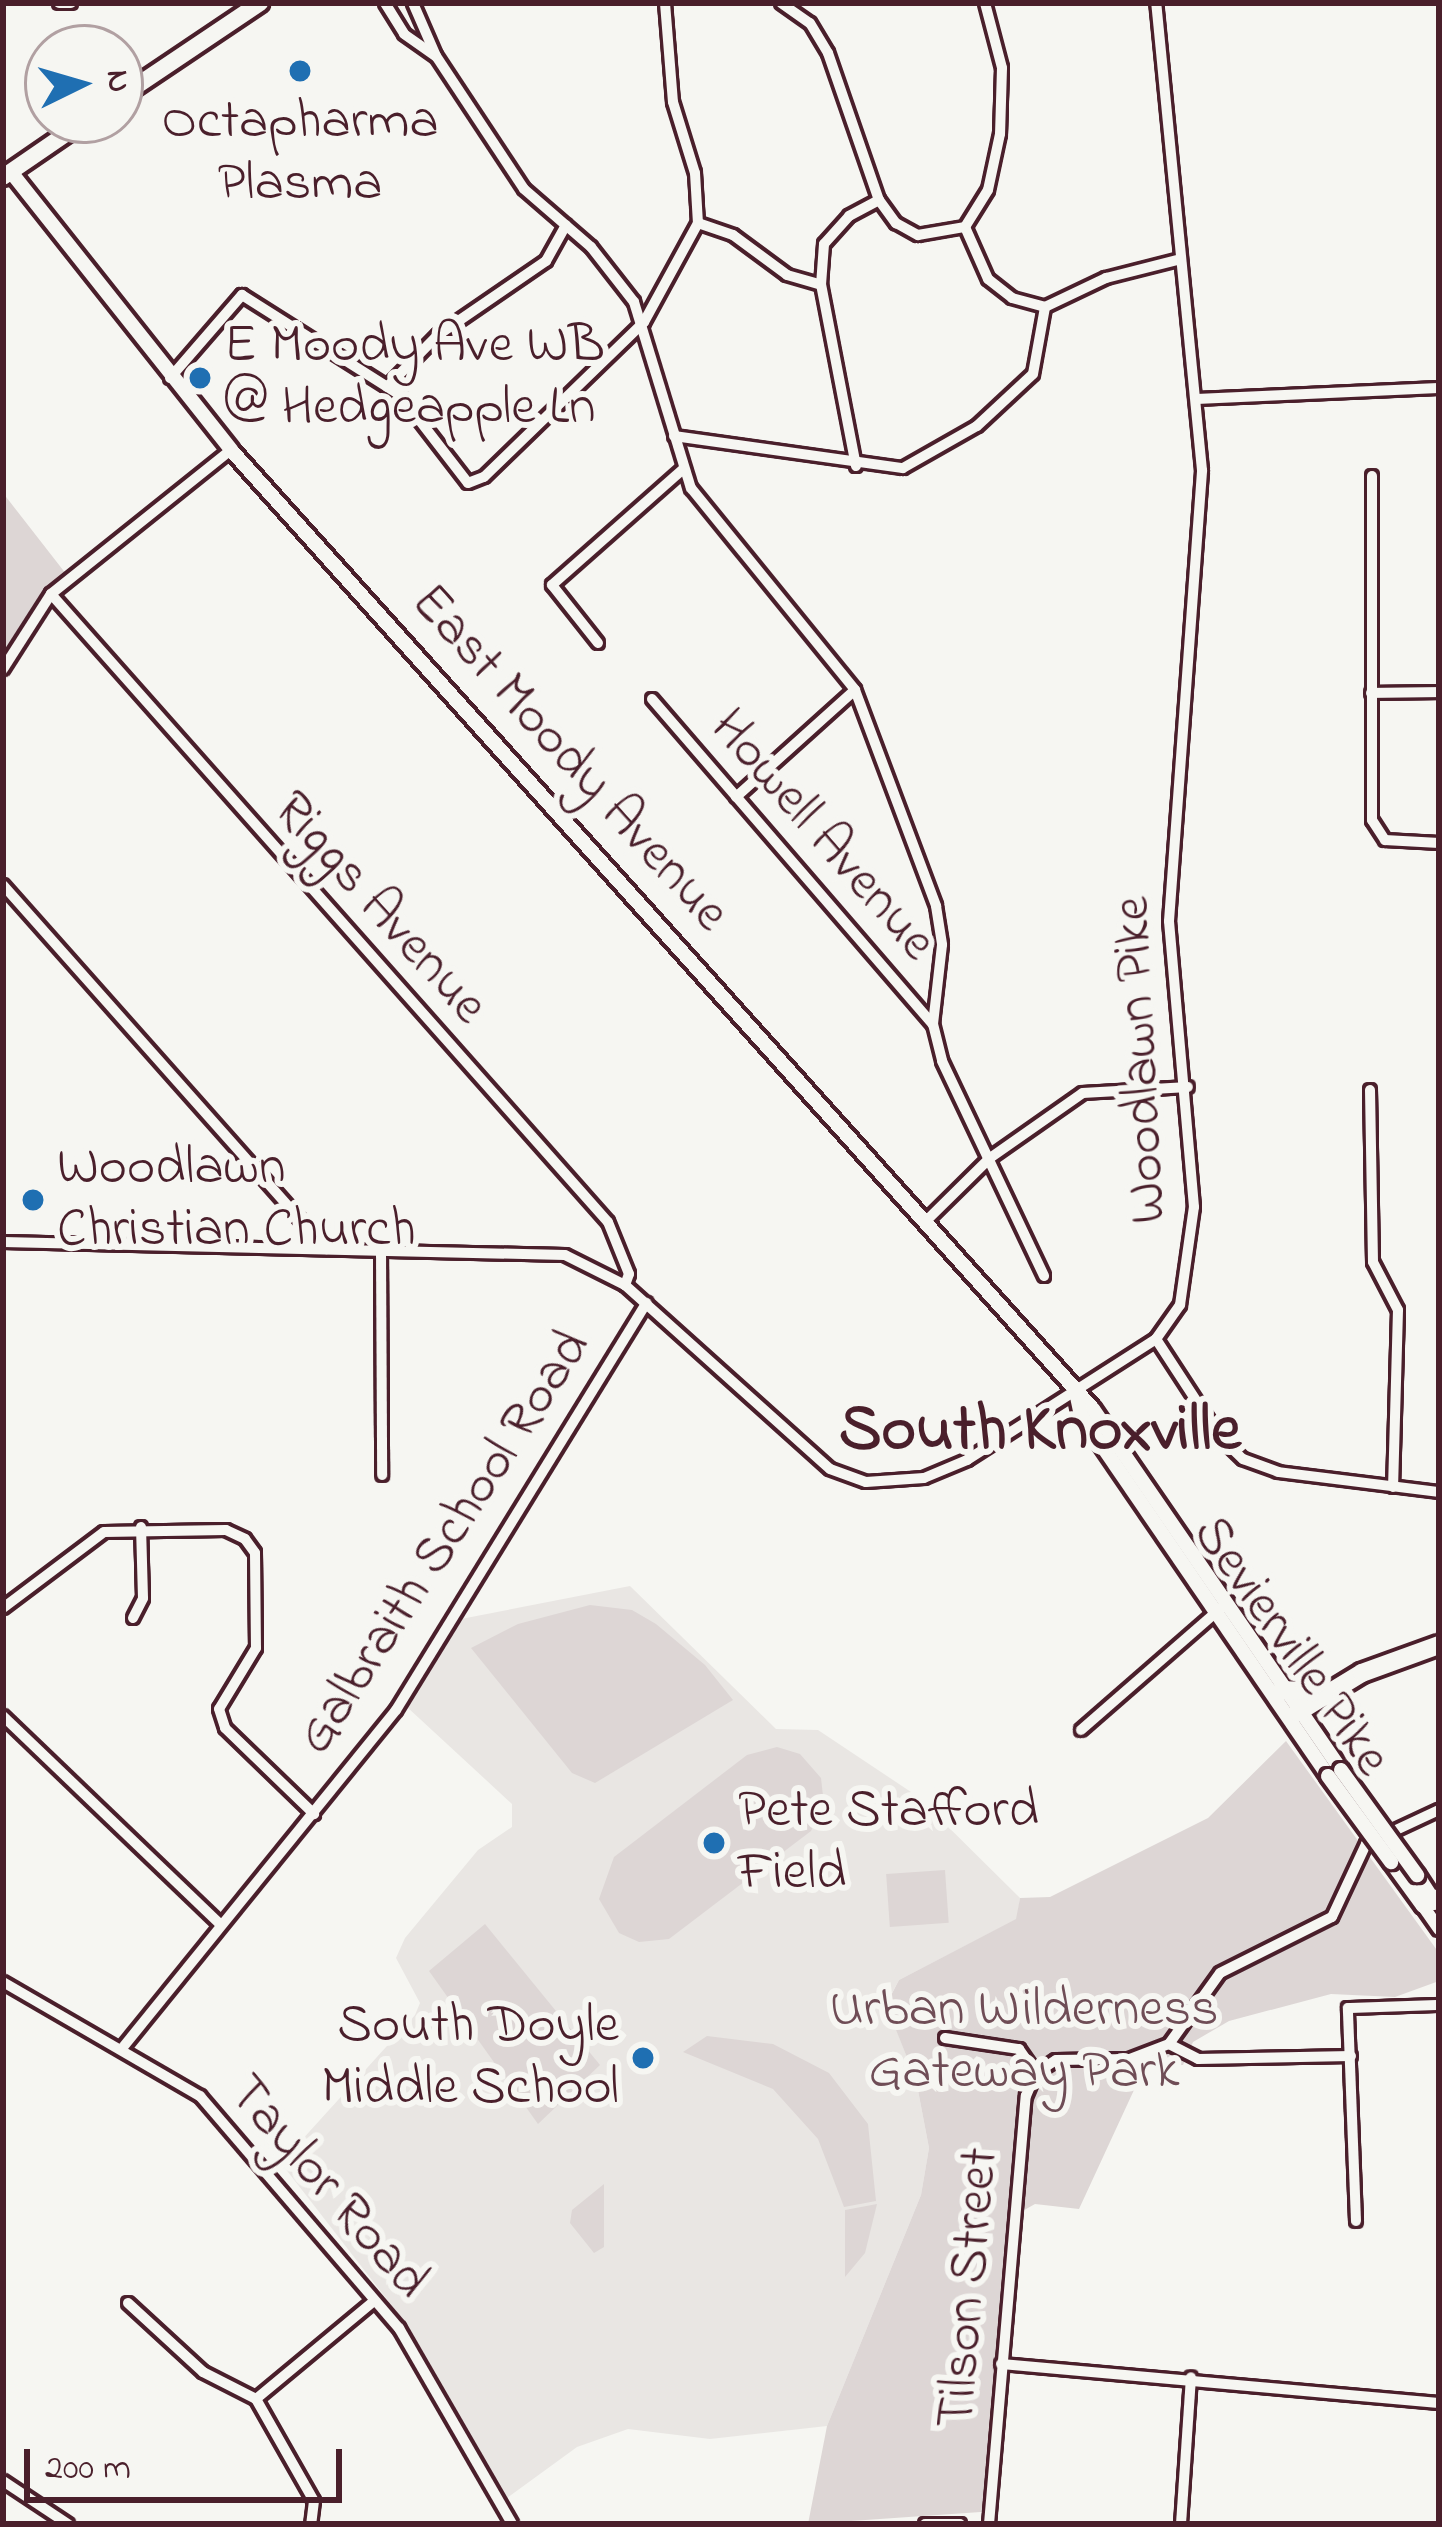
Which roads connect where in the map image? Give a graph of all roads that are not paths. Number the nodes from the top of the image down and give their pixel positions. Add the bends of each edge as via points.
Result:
1 (260, 3) edge
2 (385, 3) edge
3 (413, 3) edge
4 (665, 3) edge
5 (781, 3) edge
6 (985, 3) edge
7 (1156, 3) edge
8 (436, 56) junction
9 (144, 81) edge
10 (48, 144) edge
11 (6, 171) edge
12 (879, 200) junction
13 (698, 223) junction
14 (566, 225) junction
15 (965, 227) junction
16 (1177, 260) junction
17 (821, 285) junction
18 (1045, 308) junction
19 (644, 322) junction
20 (170, 378) junction
21 (387, 387) junction
22 (1439, 388) edge
23 (1196, 399) junction
24 (674, 436) junction
25 (231, 450) junction
26 (856, 466) junction
27 (682, 470) junction
28 (1372, 476) dead end
29 (51, 594) junction
30 (598, 643) dead end
31 (3, 670) edge
32 (855, 690) junction
33 (1439, 692) edge
34 (1371, 693) junction
35 (652, 699) dead end
36 (736, 797) junction
37 (1439, 842) edge
38 (3, 885) edge
39 (933, 1024) junction
40 (1188, 1087) junction
41 (1370, 1090) dead end
42 (990, 1159) junction
43 (925, 1222) junction
44 (3, 1242) edge
45 (326, 1249) junction
46 (381, 1251) junction
47 (1044, 1276) dead end
48 (625, 1285) junction
49 (646, 1303) junction
50 (1156, 1340) junction
51 (1076, 1392) junction
52 (382, 1475) dead end
53 (1393, 1487) junction
54 (1439, 1492) edge
55 (141, 1527) junction
56 (3, 1608) edge
57 (1219, 1611) junction
58 (133, 1618) dead end
59 (1439, 1645) edge
60 (1343, 1684) junction
61 (1282, 1690) junction
62 (1293, 1715) junction
63 (3, 1717) edge
64 (1081, 1730) dead end
65 (1335, 1773) junction
66 (1439, 1810) edge
67 (314, 1814) junction
68 (1434, 1903) edge
69 (219, 1923) junction
70 (1439, 1929) edge
71 (3, 1982) edge
72 (1439, 2005) edge
73 (945, 2038) dead end
74 (1168, 2044) junction
75 (124, 2046) junction
76 (1351, 2056) junction
77 (1036, 2073) junction
78 (1356, 2221) dead end
79 (374, 2300) junction
80 (128, 2303) dead end
81 (1001, 2364) junction
82 (1191, 2377) junction
83 (256, 2399) junction
84 (1439, 2403) edge
85 (3, 2481) edge
86 (68, 2524) edge
87 (311, 2524) edge
88 (512, 2524) edge
89 (925, 2524) edge
90 (960, 2524) edge
91 (988, 2524) edge
92 (1181, 2524) edge

1 - 9 highway
2 - 8 street via 404,34
3 - 8 street
4 - 13 street via 673,102 694,173
5 - 12 street via 810,23 828,53
6 - 15 street via 1002,68 1000,134 988,190
7 - 16 street, Woodlawn Pike
8 - 14 street via 524,189
10 - 11 highway
11 - 20 main road, East Moody Avenue
12 - 15 street via 918,235
12 - 17 street via 849,216 824,244
13 - 17 street via 733,235 787,275
13 - 19 street
14 - 19 street via 610,268
14 - 21 street via 546,261 438,335
15 - 18 street via 988,279 1012,298
16 - 18 street via 1106,278
16 - 23 street, Woodlawn Pike
17 - 26 street
18 - 26 street via 1033,374 977,426 904,468
19 - 21 street via 484,477 468,483
19 - 24 street
20 - 21 street via 242,295
20 - 25 main road, East Moody Avenue
22 - 23 street
23 - 40 street, Woodlawn Pike via 1202,470 1168,921
24 - 26 street
24 - 27 street
25 - 29 street
25 - 43 main road, East Moody Avenue
27 - 30 street via 557,576 552,592
27 - 32 street
28 - 34 street
29 - 31 street
29 - 48 street, Riggs Avenue via 608,1222 629,1274
32 - 36 street
32 - 39 street via 936,906 942,945
33 - 34 street
34 - 37 street via 1372,820 1385,840
35 - 36 street, Howell Avenue
36 - 39 street, Howell Avenue
38 - 45 street
39 - 42 street via 942,1061
40 - 42 street via 1083,1093
40 - 50 street, Woodlawn Pike via 1190,1261 1180,1305
41 - 53 street via 1373,1262 1398,1310
42 - 43 street
42 - 47 street
43 - 51 main road, East Moody Avenue
44 - 45 street, Woodlawn Pike
45 - 46 street, Woodlawn Pike
46 - 48 street, Woodlawn Pike via 565,1256
46 - 52 street
48 - 49 street, Woodlawn Pike
49 - 51 street, Woodlawn Pike via 830,1469 866,1482 912,1480 967,1460
49 - 67 street, Galbraith School Road via 396,1710
50 - 51 street, Woodlawn Pike
50 - 53 street via 1220,1437 1244,1459 1278,1472
51 - 57 main road, Sevierville Pike
53 - 54 street
55 - 56 street via 81,1543
55 - 58 street via 143,1598
55 - 67 street via 226,1530 255,1553 256,1648 219,1709 225,1728
57 - 61 main road, Sevierville Pike
57 - 62 main road, Sevierville Pike
57 - 64 street
59 - 60 highway
60 - 61 highway via 1318,1694
60 - 62 highway
61 - 62 main road, Sevierville Pike
62 - 65 main road, Sevierville Pike
63 - 69 street
65 - 68 main road, Sevierville Pike, bridge
65 - 68 main road, Sevierville Pike, bridge via 1391,1862
66 - 74 street via 1366,1844 1332,1917 1220,1973
67 - 69 street, Galbraith School Road
68 - 70 street, Sevierville Pike
69 - 75 street, Galbraith School Road
71 - 75 street, Taylor Road
72 - 76 street via 1348,2008
73 - 77 street via 1019,2049
74 - 76 street via 1198,2060
74 - 77 street, Tilson Street via 1130,2059 1056,2060
75 - 79 street, Taylor Road via 200,2096
76 - 78 street
77 - 81 street, Tilson Street via 1026,2096
79 - 83 street
79 - 88 street, Taylor Road via 399,2328
80 - 83 street via 202,2372
81 - 82 street
81 - 91 street, Tilson Street
82 - 84 street
82 - 92 street
83 - 87 street via 314,2501
85 - 86 street
89 - 90 street

